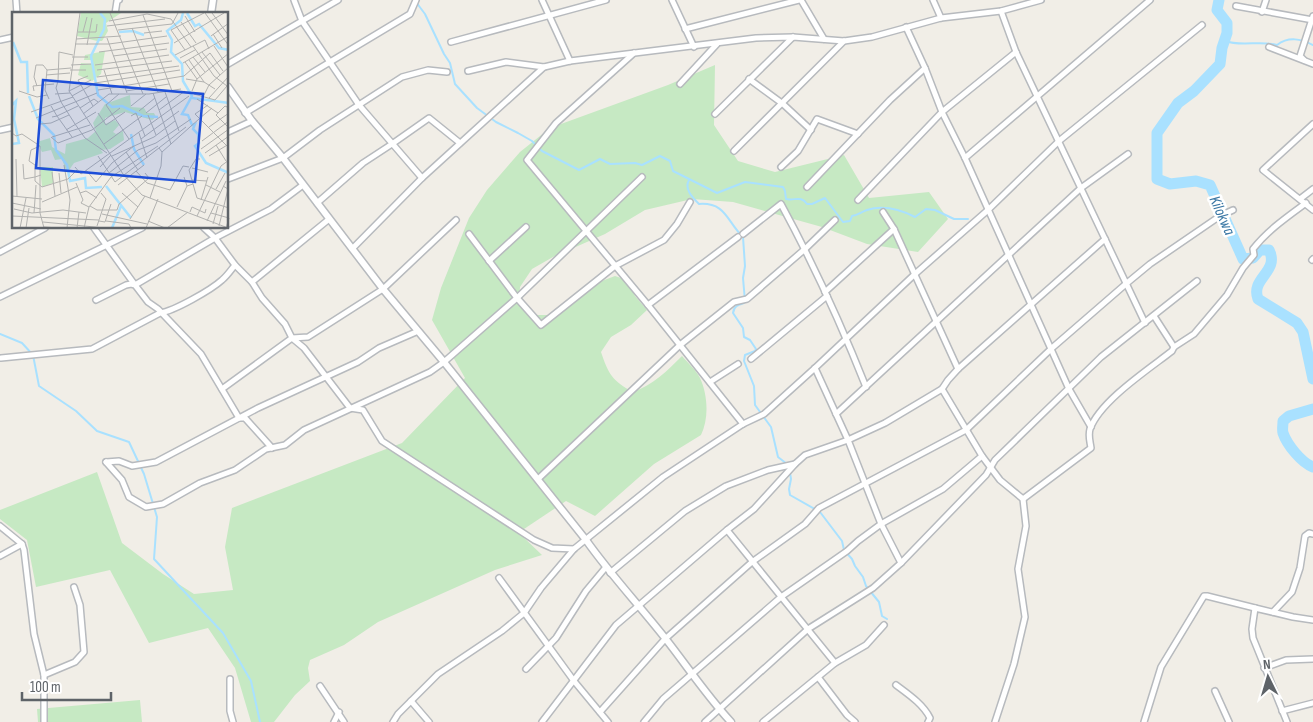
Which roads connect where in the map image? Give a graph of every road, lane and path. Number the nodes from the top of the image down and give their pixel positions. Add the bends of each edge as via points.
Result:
1 (294, 0) edge
2 (338, 0) edge
3 (542, 0) edge
4 (606, 0) edge
5 (672, 0) edge
6 (800, 0) edge
7 (933, 0) edge
8 (1041, 0) edge
9 (1150, 0) edge
10 (1266, 0) edge
11 (415, 2) edge
12 (1236, 6) dead end
13 (1001, 11) junction
14 (1262, 12) junction
15 (550, 15) junction
16 (941, 18) junction
17 (1312, 19) edge
18 (302, 21) junction
19 (1202, 25) dead end
20 (906, 27) junction
21 (685, 29) junction
22 (793, 37) junction
23 (824, 39) junction
24 (844, 41) junction
25 (451, 42) dead end
26 (718, 43) junction
27 (694, 47) junction
28 (1269, 47) dead end
29 (634, 52) junction
30 (1016, 52) junction
31 (1304, 60) junction
32 (570, 61) junction
33 (330, 62) junction
34 (229, 63) edge
35 (1313, 64) edge
36 (544, 67) junction
37 (925, 68) junction
38 (468, 71) dead end
39 (447, 72) dead end
40 (749, 79) junction
41 (680, 84) dead end
42 (229, 88) edge
43 (1037, 96) junction
44 (783, 104) junction
45 (359, 105) junction
46 (245, 112) junction
47 (942, 112) junction
48 (715, 114) dead end
49 (252, 121) junction
50 (1313, 124) edge
51 (811, 130) junction
52 (229, 132) edge
53 (858, 134) junction
54 (1059, 142) junction
55 (460, 143) junction
56 (392, 144) junction
57 (734, 152) dead end
58 (1128, 154) dead end
59 (283, 158) junction
60 (966, 158) junction
61 (781, 167) dead end
62 (642, 177) dead end
63 (422, 178) junction
64 (229, 179) edge
65 (303, 185) junction
66 (807, 186) dead end
67 (1081, 188) junction
68 (1313, 189) edge
69 (1300, 199) junction
70 (858, 200) dead end
71 (690, 202) dead end
72 (317, 203) junction
73 (1306, 204) junction
74 (988, 210) junction
75 (1313, 210) edge
76 (1231, 211) dead end
77 (883, 212) dead end
78 (328, 220) junction
79 (456, 220) dead end
80 (834, 220) dead end
81 (526, 226) dead end
82 (43, 229) edge
83 (95, 229) edge
84 (140, 229) edge
85 (205, 229) edge
86 (894, 230) junction
87 (587, 232) junction
88 (469, 234) dead end
89 (215, 238) junction
90 (1105, 239) junction
91 (107, 245) junction
92 (352, 249) junction
93 (805, 249) junction
94 (0, 252) edge
95 (1009, 256) junction
96 (489, 261) junction
97 (235, 265) junction
98 (615, 266) junction
99 (915, 274) junction
100 (1197, 281) dead end
101 (252, 282) junction
102 (1126, 283) junction
103 (135, 285) junction
104 (383, 289) junction
105 (826, 294) junction
106 (0, 297) edge
107 (517, 298) junction
108 (96, 300) dead end
109 (1030, 304) junction
110 (648, 305) junction
111 (160, 313) junction
112 (1154, 316) junction
113 (937, 322) junction
114 (1146, 323) junction
115 (416, 332) junction
116 (292, 338) junction
117 (846, 339) junction
118 (680, 344) junction
119 (1174, 347) junction
120 (1052, 348) junction
121 (1, 358) edge
122 (751, 359) dead end
123 (444, 362) junction
124 (738, 364) dead end
125 (816, 368) junction
126 (958, 369) junction
127 (325, 376) junction
128 (710, 382) junction
129 (866, 387) junction
130 (222, 389) junction
131 (942, 389) junction
132 (1069, 389) junction
133 (350, 408) junction
134 (836, 414) junction
135 (239, 418) junction
136 (743, 424) junction
137 (1091, 428) junction
138 (966, 430) junction
139 (848, 440) junction
140 (272, 448) junction
141 (982, 456) junction
142 (795, 464) junction
143 (991, 467) junction
144 (538, 479) junction
145 (864, 483) junction
146 (1023, 499) junction
147 (881, 524) junction
148 (0, 526) edge
149 (727, 530) junction
150 (1313, 534) edge
151 (586, 540) junction
152 (22, 544) junction
153 (574, 548) junction
154 (0, 556) edge
155 (752, 562) junction
156 (901, 563) junction
157 (608, 570) junction
158 (499, 578) dead end
159 (74, 587) dead end
160 (781, 597) junction
161 (637, 606) junction
162 (1255, 608) junction
163 (1272, 612) junction
164 (524, 613) junction
165 (1313, 620) edge
166 (884, 625) dead end
167 (808, 629) junction
168 (665, 639) junction
169 (549, 647) junction
170 (1313, 659) edge
171 (835, 663) junction
172 (1264, 668) junction
173 (526, 669) dead end
174 (693, 674) junction
175 (44, 675) junction
176 (818, 677) junction
177 (230, 679) dead end
178 (574, 681) junction
179 (320, 686) dead end
180 (896, 686) dead end
181 (1215, 691) dead end
182 (410, 701) junction
183 (1313, 703) edge
184 (718, 708) junction
185 (1282, 711) junction
186 (339, 712) junction
187 (600, 712) junction
188 (44, 722) edge
189 (233, 722) edge
190 (334, 722) edge
191 (344, 722) edge
192 (393, 722) edge
193 (429, 722) edge
194 (542, 722) edge
195 (608, 722) edge
196 (644, 722) edge
197 (705, 722) edge
198 (731, 722) edge
199 (763, 722) edge
200 (855, 722) edge
201 (928, 722) edge
202 (996, 722) edge
203 (1144, 722) edge
204 (1229, 722) edge
205 (1287, 722) edge

1 - 18 street
2 - 18 street
3 - 15 street
4 - 15 street
5 - 21 street
6 - 21 street
6 - 23 street
7 - 16 street
8 - 13 street
9 - 43 street
10 - 14 street
11 - 33 street via 410,14
12 - 14 street
13 - 16 street
13 - 30 street
14 - 17 street
15 - 25 street
15 - 32 street
16 - 20 street
17 - 31 street via 1300,56
18 - 33 street
18 - 34 street
19 - 54 street
20 - 24 street
20 - 37 street
21 - 27 street
22 - 23 street
22 - 26 street
22 - 40 street
23 - 24 street
24 - 44 street
26 - 27 street
26 - 41 street
27 - 29 street
28 - 31 street
29 - 32 street
29 - 87 street via 556,123 527,160
30 - 43 street
30 - 47 street
31 - 35 street
32 - 36 street
33 - 45 street
33 - 46 street
36 - 38 street via 506,62
36 - 55 street
37 - 47 street
37 - 53 street
39 - 45 street via 428,70 402,77
40 - 44 street
40 - 48 street
42 - 46 street
43 - 54 street
43 - 60 street
44 - 51 street
44 - 57 street
45 - 56 street
45 - 59 street
46 - 49 street
47 - 60 street
47 - 70 street
49 - 52 street
49 - 59 street
50 - 69 street via 1264,170
51 - 53 street via 817,119
51 - 61 street via 798,151
53 - 66 street
54 - 67 street
54 - 74 street
55 - 56 street via 429,118
55 - 63 street
56 - 63 street
56 - 72 street via 363,163
58 - 67 street
59 - 64 street
59 - 65 street
60 - 74 street
62 - 87 street
63 - 92 street
65 - 72 street
65 - 89 street via 271,209
67 - 90 street
67 - 95 street
68 - 69 street
69 - 73 street
71 - 98 street via 664,240
72 - 78 street
73 - 75 street
73 - 119 street via 1262,237 1227,295 1194,334
74 - 95 street
74 - 99 street
76 - 102 street
77 - 86 street
78 - 92 street
78 - 101 street
79 - 104 street
80 - 93 street
81 - 96 street
82 - 94 street
83 - 91 street
84 - 91 street
85 - 89 street
86 - 99 street
86 - 105 street
87 - 98 street
87 - 107 street
88 - 96 street
89 - 97 street
89 - 103 street
90 - 102 street
90 - 109 street
91 - 103 street
91 - 106 street
92 - 104 street
93 - 105 street
93 - 110 street via 781,204
93 - 118 street via 744,300 734,302
95 - 109 street
95 - 113 street
96 - 107 street
97 - 101 street
97 - 111 street via 223,280 208,290
98 - 107 street via 541,325
98 - 110 street
99 - 113 street
99 - 117 street
100 - 112 street
101 - 116 street
102 - 114 street
102 - 120 street
103 - 108 street
103 - 111 street
104 - 115 street
104 - 116 street via 308,337
105 - 117 street
105 - 122 street
107 - 123 street
109 - 120 street
109 - 126 street
110 - 118 street
111 - 121 street via 92,349
111 - 130 street via 201,354
112 - 114 street
112 - 119 street
113 - 126 street
113 - 129 street
114 - 132 street via 1101,357
115 - 123 street
115 - 127 street
116 - 127 street via 304,348
116 - 130 street
117 - 125 street
117 - 129 street
118 - 128 street
118 - 144 street
119 - 137 street via 1111,400
120 - 132 street
120 - 138 street
123 - 133 street via 411,381
123 - 144 street
124 - 128 street
125 - 134 street
125 - 136 street via 762,415
126 - 131 street
127 - 133 street
127 - 135 street
128 - 136 street
129 - 134 street
130 - 135 street
131 - 138 street
131 - 139 street via 885,424
132 - 137 street
132 - 143 street
133 - 140 street via 304,430 285,445
133 - 153 street via 362,410 382,441 522,534 552,548
134 - 139 street
135 - 140 street via 245,418
135 - 140 street via 156,462 132,466 119,461 106,462 122,480 129,497 146,507 163,504
136 - 151 street via 663,477
137 - 146 street via 1091,448
138 - 141 street
138 - 145 street
139 - 142 street via 805,455
139 - 145 street
141 - 143 street
141 - 147 street via 943,489
142 - 149 street via 754,509
142 - 157 street via 726,486 685,510
143 - 146 street via 1000,480
143 - 156 street
144 - 151 street
145 - 147 street
145 - 155 street via 817,510 805,524
146 - 202 street via 1026,526 1018,569 1025,617
147 - 156 street
147 - 160 street
148 - 152 street
149 - 155 street
149 - 161 street
150 - 163 street via 1305,536 1292,592
151 - 153 street
151 - 157 street
152 - 154 street
152 - 175 street via 34,634
153 - 164 street
155 - 160 street
155 - 168 street
156 - 167 street via 871,590
157 - 161 street
157 - 169 street via 586,591
158 - 164 street
159 - 175 street via 80,605 84,652 75,662
160 - 167 street
160 - 174 street
161 - 168 street
161 - 178 street via 616,625
162 - 163 street
162 - 172 street via 1253,638
162 - 203 street via 1204,596 1161,667
163 - 165 street
164 - 169 street
164 - 182 street via 438,674
166 - 171 street via 866,645
167 - 171 street
167 - 184 street
168 - 174 street
168 - 187 street
169 - 173 street
169 - 178 street
170 - 172 street via 1286,660
171 - 176 street
172 - 185 street
174 - 184 street
174 - 196 street via 663,699
175 - 188 street
176 - 199 street
176 - 200 street
177 - 189 street
178 - 187 street
178 - 194 street
179 - 186 street
180 - 201 street via 927,713
181 - 204 street
182 - 192 street
182 - 193 street
183 - 185 street
184 - 197 street
184 - 198 street
185 - 205 street
186 - 190 street
186 - 191 street
187 - 195 street

